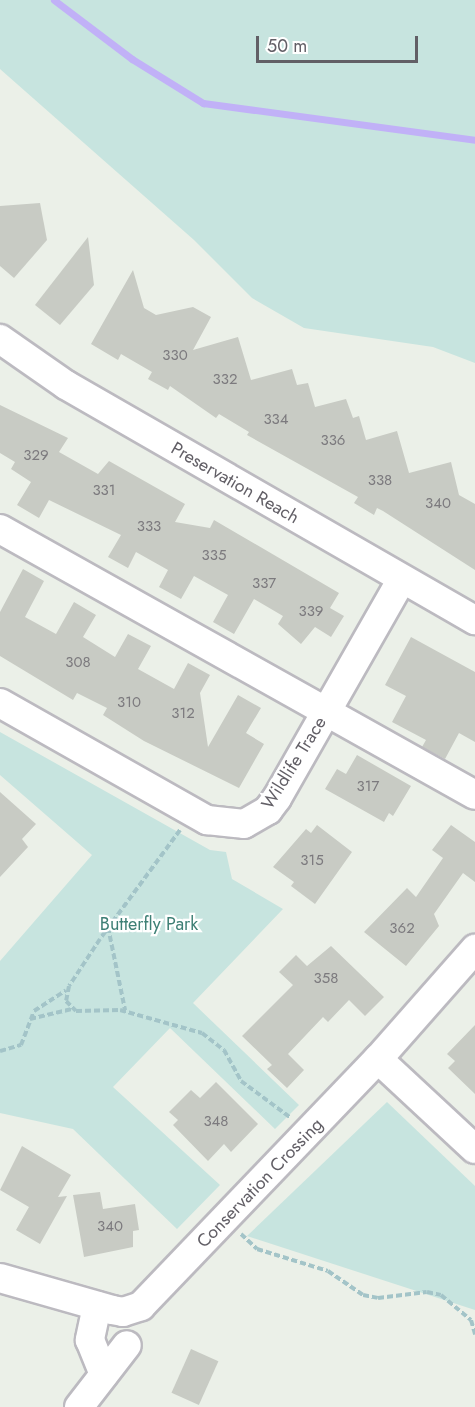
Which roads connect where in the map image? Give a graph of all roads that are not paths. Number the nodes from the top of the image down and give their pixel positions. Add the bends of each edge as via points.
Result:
1 (0, 339) edge
2 (0, 529) edge
3 (402, 579) junction
4 (475, 620) edge
5 (0, 703) edge
6 (327, 711) junction
7 (475, 795) edge
8 (475, 949) edge
9 (378, 1059) junction
10 (475, 1149) edge
11 (0, 1278) edge
12 (97, 1306) junction
13 (127, 1345) dead end
14 (104, 1374) junction
15 (79, 1407) edge

1 - 3 street, Preservation Reach via 66,385
2 - 6 street
3 - 4 street, Preservation Reach
3 - 6 street, Wildlife Trace
5 - 6 street, Wildlife Trace via 192,812 218,824 231,825 256,819 277,798
6 - 7 street
8 - 9 street, Conservation Crossing
9 - 10 street
9 - 12 street, Conservation Crossing via 141,1306 123,1312
11 - 12 street, Conservation Crossing
12 - 14 street via 90,1340
13 - 14 street
14 - 15 street

